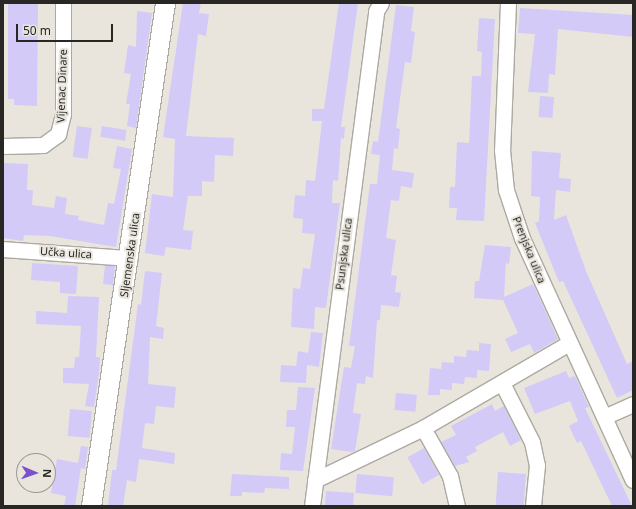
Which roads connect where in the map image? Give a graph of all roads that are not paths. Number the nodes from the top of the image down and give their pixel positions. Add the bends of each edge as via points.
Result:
1 (63, 3) edge
2 (165, 3) edge
3 (381, 3) edge
4 (508, 3) edge
5 (3, 146) edge
6 (3, 249) edge
7 (130, 258) junction
8 (569, 343) junction
9 (502, 383) junction
10 (633, 404) edge
11 (606, 416) junction
12 (423, 428) junction
13 (315, 480) junction
14 (633, 480) edge
15 (91, 506) edge
16 (312, 506) edge
17 (457, 506) edge
18 (533, 506) edge

1 - 5 street, Vijenac Dinare via 63,114 58,134 43,145
2 - 7 street, Sljemenska ulica
3 - 13 street, Psunjska ulica via 376,11
4 - 8 street, Prenjska ulica via 502,150 506,190 522,238
6 - 7 street, Učka ulica
7 - 15 street, Sljemenska ulica
8 - 9 street
8 - 11 street, Prenjska ulica
9 - 12 street
9 - 18 street via 532,442 537,465
10 - 11 street
11 - 14 street, Prenjska ulica
12 - 13 street
12 - 17 street via 450,476
13 - 16 street, Psunjska ulica

